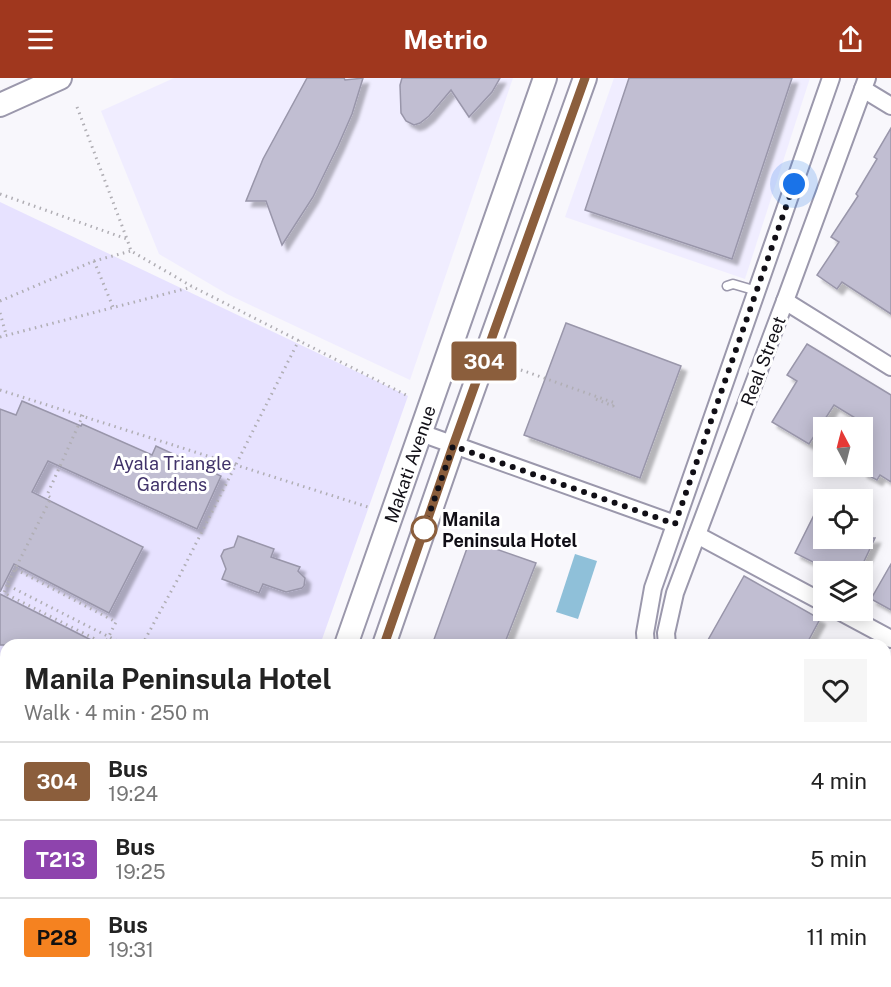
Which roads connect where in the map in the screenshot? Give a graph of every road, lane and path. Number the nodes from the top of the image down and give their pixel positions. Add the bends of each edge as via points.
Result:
1 (60, 78) edge
2 (545, 78) edge
3 (585, 78) edge
4 (831, 78) edge
5 (865, 84) edge
6 (0, 105) edge
7 (77, 106) dead end
8 (891, 106) edge
9 (0, 194) edge
10 (127, 239) junction
11 (131, 251) junction
12 (94, 261) junction
13 (727, 285) dead end
14 (193, 287) junction
15 (757, 291) junction
16 (0, 301) edge
17 (785, 301) junction
18 (113, 307) junction
19 (0, 313) edge
20 (6, 335) junction
21 (0, 337) edge
22 (299, 340) junction
23 (485, 357) junction
24 (891, 367) edge
25 (0, 390) edge
26 (408, 396) dead end
27 (593, 398) dead end
28 (83, 416) junction
29 (421, 433) junction
30 (453, 446) junction
31 (237, 464) junction
32 (368, 507) dead end
33 (675, 524) junction
34 (697, 535) junction
35 (15, 569) junction
36 (7, 585) junction
37 (813, 597) edge
38 (857, 621) edge
39 (109, 635) junction
40 (95, 639) edge
41 (107, 639) edge
42 (115, 639) edge
43 (145, 639) edge
44 (348, 639) edge
45 (386, 639) edge
46 (646, 639) edge
47 (666, 639) edge
48 (891, 639) edge

1 - 6 main road
2 - 29 main road, Makati Avenue
3 - 23 main road, Makati Avenue
4 - 15 street
5 - 8 street
5 - 17 street, Real Street
7 - 10 path
9 - 10 path
10 - 11 path
11 - 12 path
11 - 14 path
12 - 16 path
12 - 18 path
13 - 15 lane
14 - 18 path
14 - 22 path
15 - 33 street
17 - 24 street
17 - 34 street, Real Street
18 - 20 path
19 - 20 path
20 - 21 path
22 - 26 path
22 - 31 path
23 - 27 path via 615,403 613,406
23 - 30 main road, Makati Avenue
25 - 28 path
28 - 31 path
28 - 35 path via 47,495 51,498
29 - 30 street
29 - 44 main road, Makati Avenue
30 - 33 street
30 - 45 main road, Makati Avenue
31 - 32 path
31 - 43 path
33 - 46 street via 653,588
34 - 37 street
34 - 47 street, Real Street via 675,593
35 - 36 path
35 - 39 path via 116,622
36 - 39 path
36 - 40 path via 4,593
38 - 48 street
39 - 41 path
39 - 42 path

